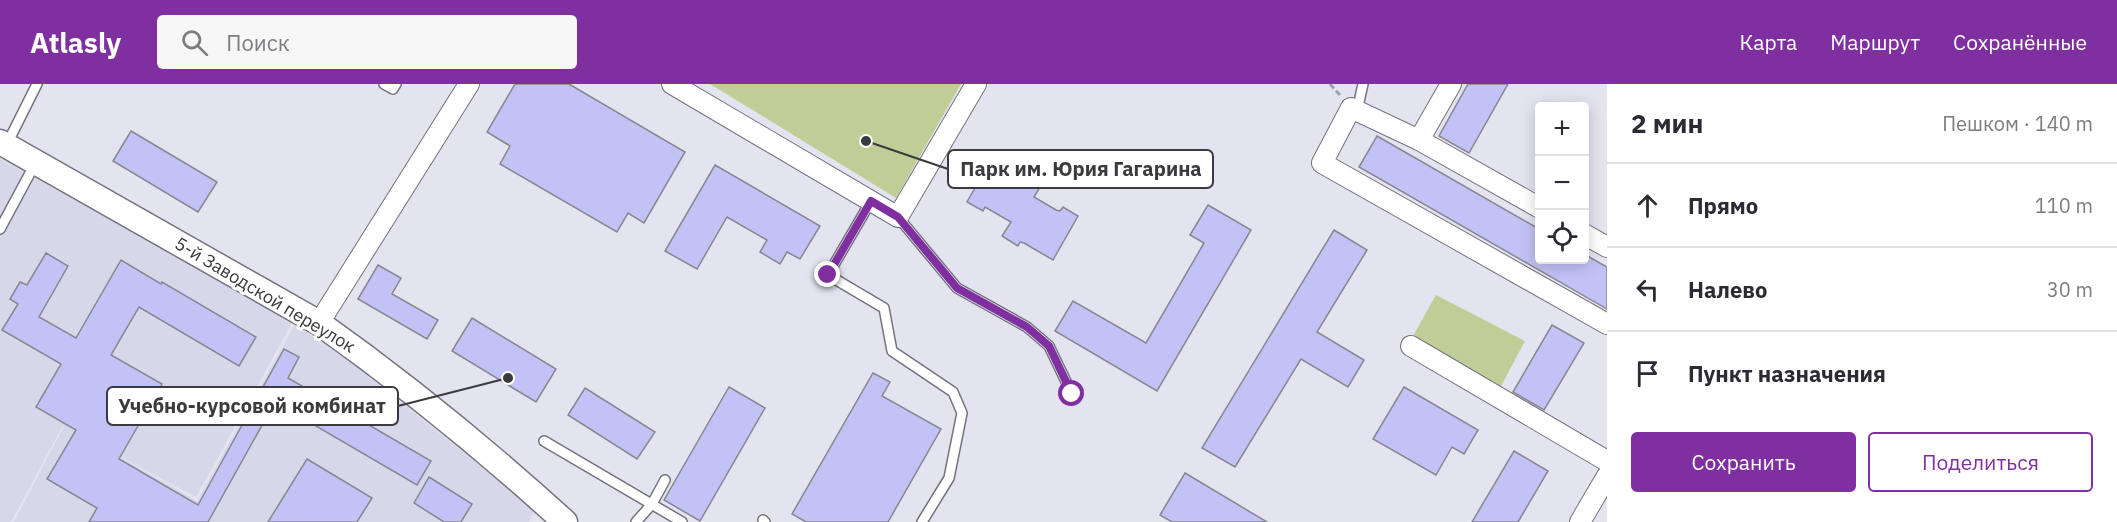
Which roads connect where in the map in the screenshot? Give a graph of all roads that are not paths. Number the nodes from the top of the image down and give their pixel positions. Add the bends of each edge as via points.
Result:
1 (37, 84) edge
2 (384, 84) edge
3 (396, 84) edge
4 (469, 84) edge
5 (672, 84) edge
6 (976, 84) edge
7 (1363, 84) edge
8 (1451, 84) edge
9 (1357, 111) junction
10 (1419, 140) junction
11 (3, 144) edge
12 (36, 162) junction
13 (871, 201) junction
14 (1535, 206) edge
15 (898, 217) junction
16 (0, 229) edge
17 (1589, 237) edge
18 (1607, 247) edge
19 (319, 323) junction
20 (1607, 324) edge
21 (1411, 346) dead end
22 (1072, 394) dead end
23 (544, 441) dead end
24 (1607, 461) edge
25 (1607, 476) edge
26 (665, 480) dead end
27 (652, 504) junction
28 (565, 522) edge
29 (636, 522) edge
30 (682, 522) edge
31 (922, 522) edge
32 (1580, 522) edge

1 - 11 lane
2 - 3 lane via 393,89
4 - 19 street
5 - 13 street
6 - 15 street
7 - 9 lane
8 - 10 street
9 - 10 street
9 - 20 street via 1351,108 1322,163
10 - 14 street
11 - 12 street, 5-й Заводской переулок
12 - 16 lane
12 - 19 street, 5-й Заводской переулок
13 - 15 street
13 - 31 lane via 828,275 884,308 892,351 953,392 962,413 949,477
15 - 22 lane via 957,288 1027,327 1049,346
17 - 18 street
19 - 28 street, 5-й Заводской переулок via 510,472
21 - 24 street
23 - 27 lane
25 - 32 street
26 - 27 lane
27 - 29 lane
27 - 30 lane

